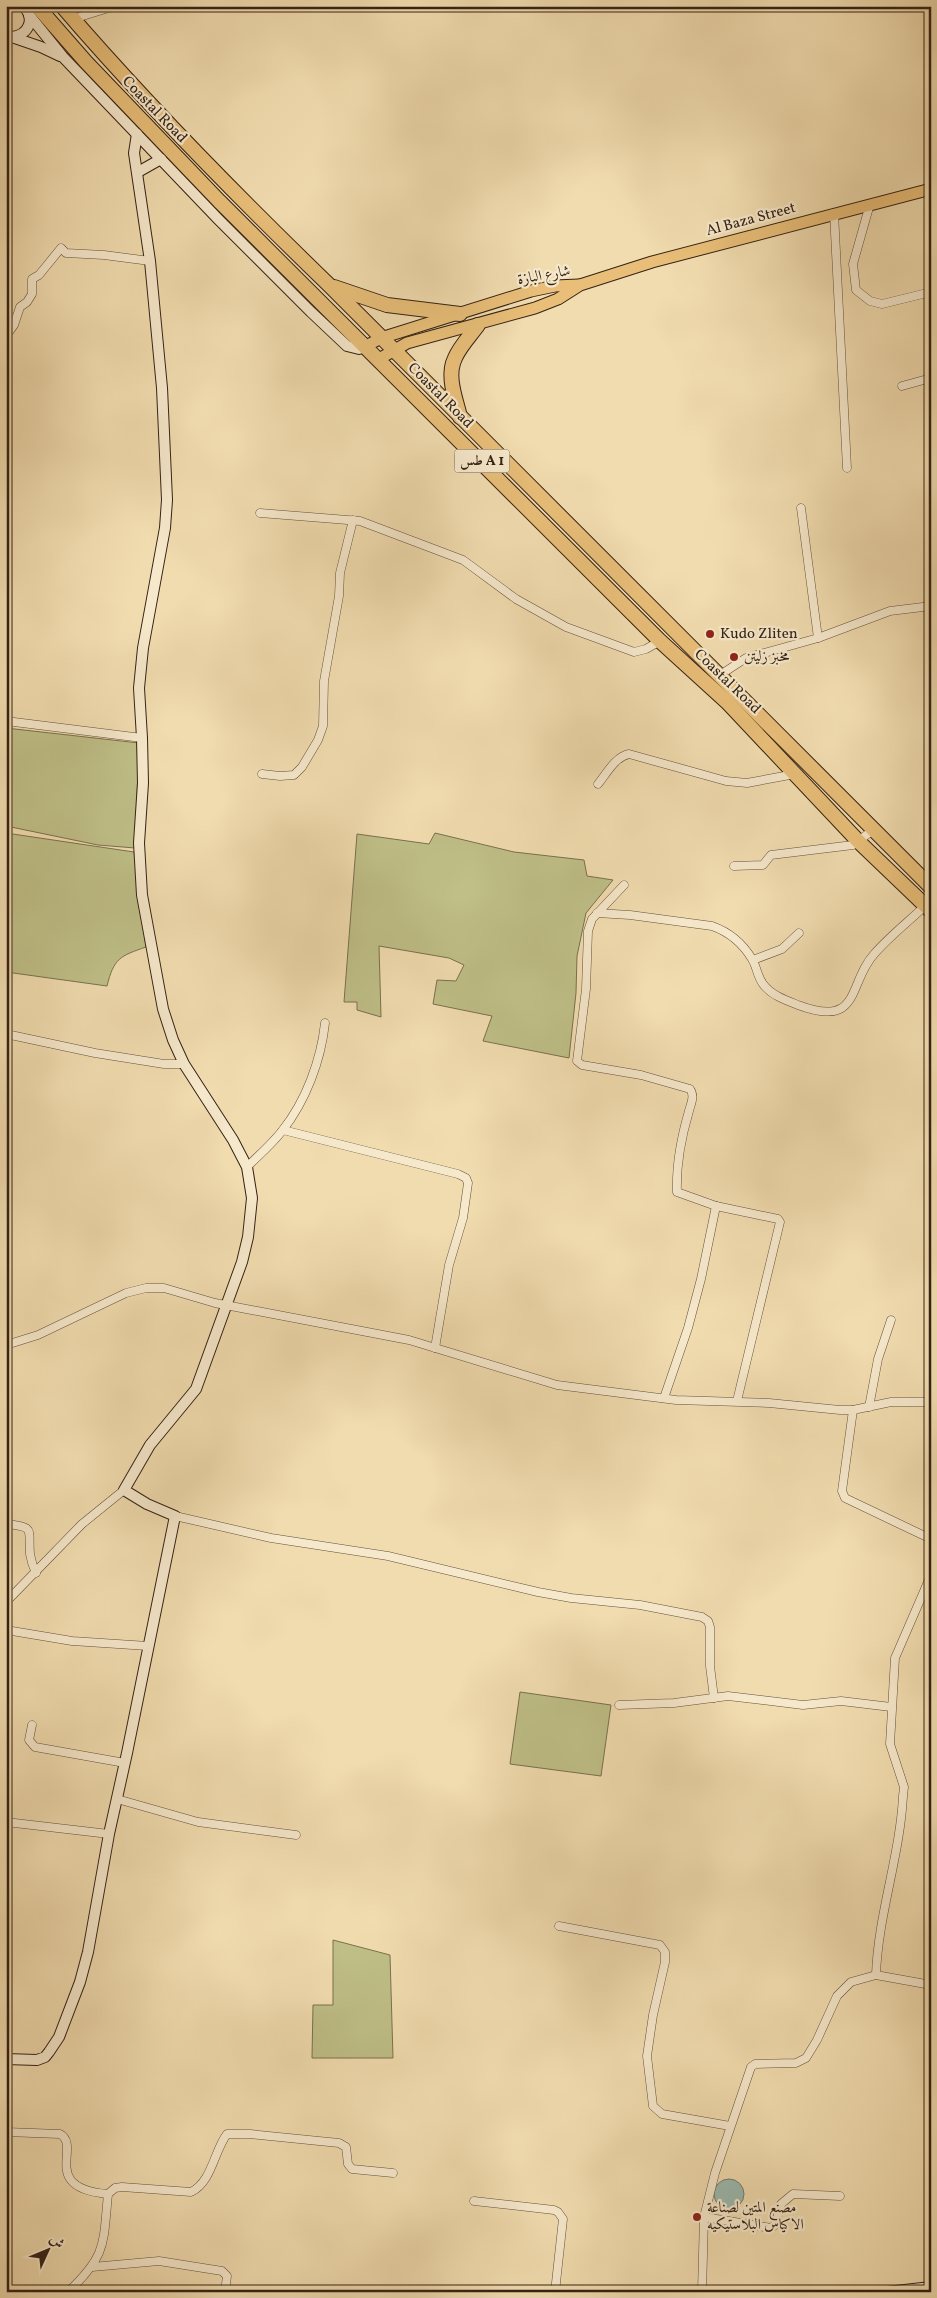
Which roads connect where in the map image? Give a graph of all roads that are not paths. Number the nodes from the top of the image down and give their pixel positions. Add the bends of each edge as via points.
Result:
1 (62, 6) edge
2 (115, 6) edge
3 (30, 9) edge
4 (73, 19) junction
5 (8, 36) edge
6 (63, 57) junction
7 (137, 134) junction
8 (161, 159) junction
9 (138, 172) junction
10 (931, 189) edge
11 (870, 204) junction
12 (834, 213) junction
13 (150, 261) junction
14 (580, 285) junction
15 (329, 286) junction
16 (931, 292) edge
17 (460, 314) junction
18 (478, 325) junction
19 (6, 336) edge
20 (381, 338) junction
21 (366, 346) junction
22 (393, 350) junction
23 (379, 359) junction
24 (931, 378) edge
25 (902, 386) dead end
26 (460, 418) junction
27 (847, 468) dead end
28 (801, 508) dead end
29 (260, 513) dead end
30 (353, 520) junction
31 (931, 606) edge
32 (818, 638) junction
33 (660, 641) junction
34 (720, 676) junction
35 (6, 721) edge
36 (142, 738) junction
37 (790, 744) junction
38 (778, 755) junction
39 (262, 774) dead end
40 (795, 774) junction
41 (598, 784) dead end
42 (873, 830) junction
43 (859, 842) junction
44 (734, 866) dead end
45 (624, 885) dead end
46 (931, 887) edge
47 (928, 908) edge
48 (597, 913) junction
49 (799, 933) dead end
50 (753, 960) junction
51 (325, 1023) dead end
52 (6, 1034) edge
53 (184, 1064) junction
54 (283, 1130) junction
55 (247, 1167) junction
56 (716, 1206) junction
57 (226, 1304) junction
58 (891, 1320) dead end
59 (6, 1345) edge
60 (435, 1348) junction
61 (664, 1398) junction
62 (737, 1401) junction
63 (931, 1402) edge
64 (869, 1407) junction
65 (853, 1410) junction
66 (124, 1490) junction
67 (175, 1516) junction
68 (6, 1524) edge
69 (931, 1539) edge
70 (36, 1573) junction
71 (931, 1575) edge
72 (6, 1602) edge
73 (6, 1630) edge
74 (148, 1646) junction
75 (714, 1698) junction
76 (619, 1705) dead end
77 (891, 1707) junction
78 (32, 1726) dead end
79 (125, 1762) junction
80 (117, 1799) junction
81 (6, 1822) edge
82 (109, 1834) junction
83 (296, 1835) dead end
84 (559, 1926) dead end
85 (876, 1975) junction
86 (931, 1985) edge
87 (6, 2059) edge
88 (730, 2126) junction
89 (6, 2132) edge
90 (394, 2173) dead end
91 (108, 2194) junction
92 (840, 2196) dead end
93 (474, 2201) dead end
94 (704, 2218) junction
95 (92, 2267) junction
96 (931, 2287) edge
97 (68, 2292) edge
98 (225, 2292) edge
99 (555, 2292) edge
100 (702, 2292) edge
101 (888, 2292) edge

1 - 4 highway, Coastal Road / طس A 1
2 - 4 street
3 - 5 street via 26,32
3 - 6 street
3 - 21 highway, Coastal Road / طس A 1
4 - 15 highway, Coastal Road / طس A 1 via 231,190
5 - 6 street
6 - 7 street
7 - 8 street
7 - 9 street via 134,153
8 - 9 street
8 - 21 street via 347,346 359,349
9 - 13 street
10 - 11 main road, Al Baza Street
11 - 12 main road, Al Baza Street
11 - 16 street via 853,264 856,290 870,301 882,304
12 - 14 main road, Al Baza Street
12 - 27 street
13 - 19 street via 66,253 61,248 44,270 32,279 32,294 20,308
13 - 36 street via 167,500 165,528 143,648 139,688
14 - 17 main road, شارع البازة via 531,291
14 - 18 main road, شارع البازة via 558,299
15 - 17 highway via 387,305
15 - 20 highway, Coastal Road / طس A 1
17 - 20 main road, شارع البازة
18 - 22 main road, شارع البازة via 427,336
18 - 26 highway via 455,357 452,367 451,378
20 - 21 main road, شارع البازة
20 - 22 highway, Coastal Road / طس A 1
21 - 23 highway, Coastal Road / طس A 1
22 - 23 main road, شارع البازة
22 - 26 highway, Coastal Road / طس A 1
23 - 33 highway, Coastal Road / طس A 1
24 - 25 street
26 - 34 highway, Coastal Road / طس A 1
28 - 32 street
29 - 30 street
30 - 33 street via 463,560 516,598 566,627 634,652
30 - 39 street via 340,573 318,740 294,774
31 - 32 street via 890,610
32 - 34 street via 746,658
33 - 38 highway, Coastal Road / طس A 1 via 727,702
34 - 37 highway, Coastal Road / طس A 1
35 - 36 street
36 - 53 street via 139,843 142,895 163,1010
37 - 38 highway
37 - 42 highway, Coastal Road / طس A 1
38 - 40 highway, Coastal Road / طس A 1
40 - 41 street via 747,783 726,781 629,754 622,755
40 - 43 highway, Coastal Road / طس A 1
42 - 43 street
42 - 46 highway, Coastal Road / طس A 1
43 - 44 street via 771,855 763,866
43 - 47 highway, Coastal Road / طس A 1
45 - 48 street
47 - 50 street via 874,953 850,1001 840,1009 826,1012 807,1008 771,993 757,973
48 - 50 street via 712,926 736,939
48 - 56 street via 588,932 586,989 577,1061 582,1065 640,1075 690,1089 692,1099 682,1134 675,1183 677,1192
49 - 50 street via 782,949
51 - 54 street via 316,1065 300,1103
52 - 53 street via 95,1053
53 - 55 street
54 - 55 street
54 - 60 street via 466,1178 463,1218 449,1265
55 - 57 street via 252,1198 248,1237
56 - 61 street via 688,1328
56 - 62 street via 780,1222
57 - 59 street via 164,1288 146,1288 126,1293 38,1336
57 - 60 street
57 - 66 street via 196,1389 150,1445
58 - 64 street via 878,1359
60 - 61 street via 557,1385
61 - 62 street
62 - 65 street
63 - 64 street via 891,1402
64 - 65 street
65 - 69 street via 842,1491 845,1498
66 - 67 street
66 - 70 street via 82,1524
67 - 74 street
67 - 75 street via 271,1538 388,1556 538,1592 640,1605 702,1617 710,1627
68 - 70 street via 29,1531 32,1536 30,1553
70 - 72 street
71 - 77 street via 894,1658
73 - 74 street via 72,1641
74 - 79 street
75 - 76 street
75 - 77 street via 728,1696 804,1705 841,1702
77 - 85 street via 890,1744 904,1796
78 - 79 street via 30,1740 35,1747
79 - 80 street
80 - 82 street
80 - 83 street via 198,1822
81 - 82 street
82 - 87 street via 88,1952 59,2037 45,2057 37,2060
84 - 88 street via 660,1945 665,1952 665,1962 647,2056 654,2106 662,2114
85 - 86 street
85 - 88 street via 851,1982 843,1988 816,2040 801,2061 753,2065
88 - 94 street
89 - 91 street via 66,2137 65,2168 70,2180 93,2192
90 - 91 street via 352,2169 348,2164 346,2147 339,2144 232,2133 224,2139 210,2170 191,2192 122,2187
91 - 95 street via 103,2246
92 - 94 street via 793,2194 781,2204 775,2225 771,2228
93 - 99 street via 554,2210 562,2215
94 - 100 street
95 - 97 street
95 - 98 street via 159,2261 222,2271 227,2276
96 - 101 street

